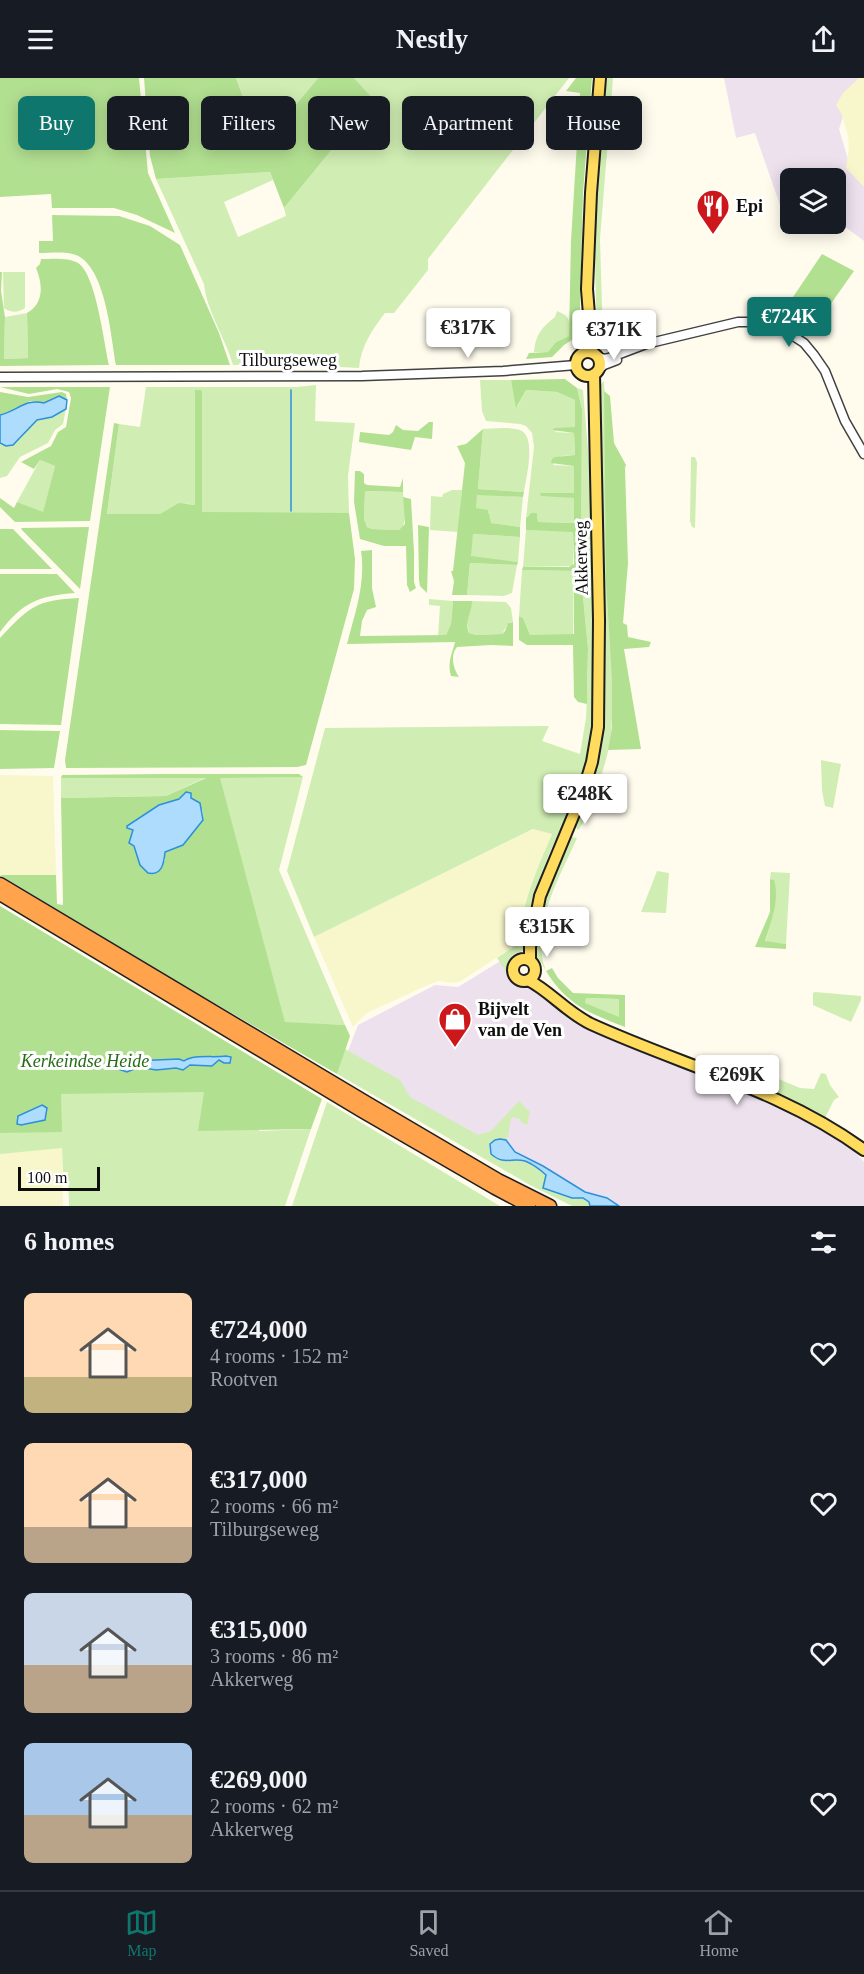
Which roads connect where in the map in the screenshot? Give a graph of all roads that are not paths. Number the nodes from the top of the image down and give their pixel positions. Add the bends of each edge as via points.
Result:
1 (600, 78) edge
2 (635, 348) junction
3 (591, 354) junction
4 (576, 365) junction
5 (592, 374) junction
6 (0, 377) edge
7 (864, 454) edge
8 (0, 884) edge
9 (0, 894) edge
10 (526, 959) junction
11 (531, 977) junction
12 (864, 1150) edge
13 (529, 1206) edge
14 (550, 1206) edge

1 - 3 main road via 591,193
2 - 3 street via 609,358
2 - 5 street
2 - 7 street via 738,322 781,328 814,355 825,371 845,421
3 - 4 main road via 578,357
3 - 5 main road via 600,363
4 - 5 main road via 578,371
4 - 6 street, Tilburgseweg via 385,375
5 - 10 main road, Akkerweg via 598,691 587,761 540,896
8 - 14 highway via 498,1180
9 - 13 highway via 362,1111
10 - 11 main road via 534,964
10 - 11 main road via 515,962 513,972 519,980
11 - 12 main road via 580,1019 792,1106

